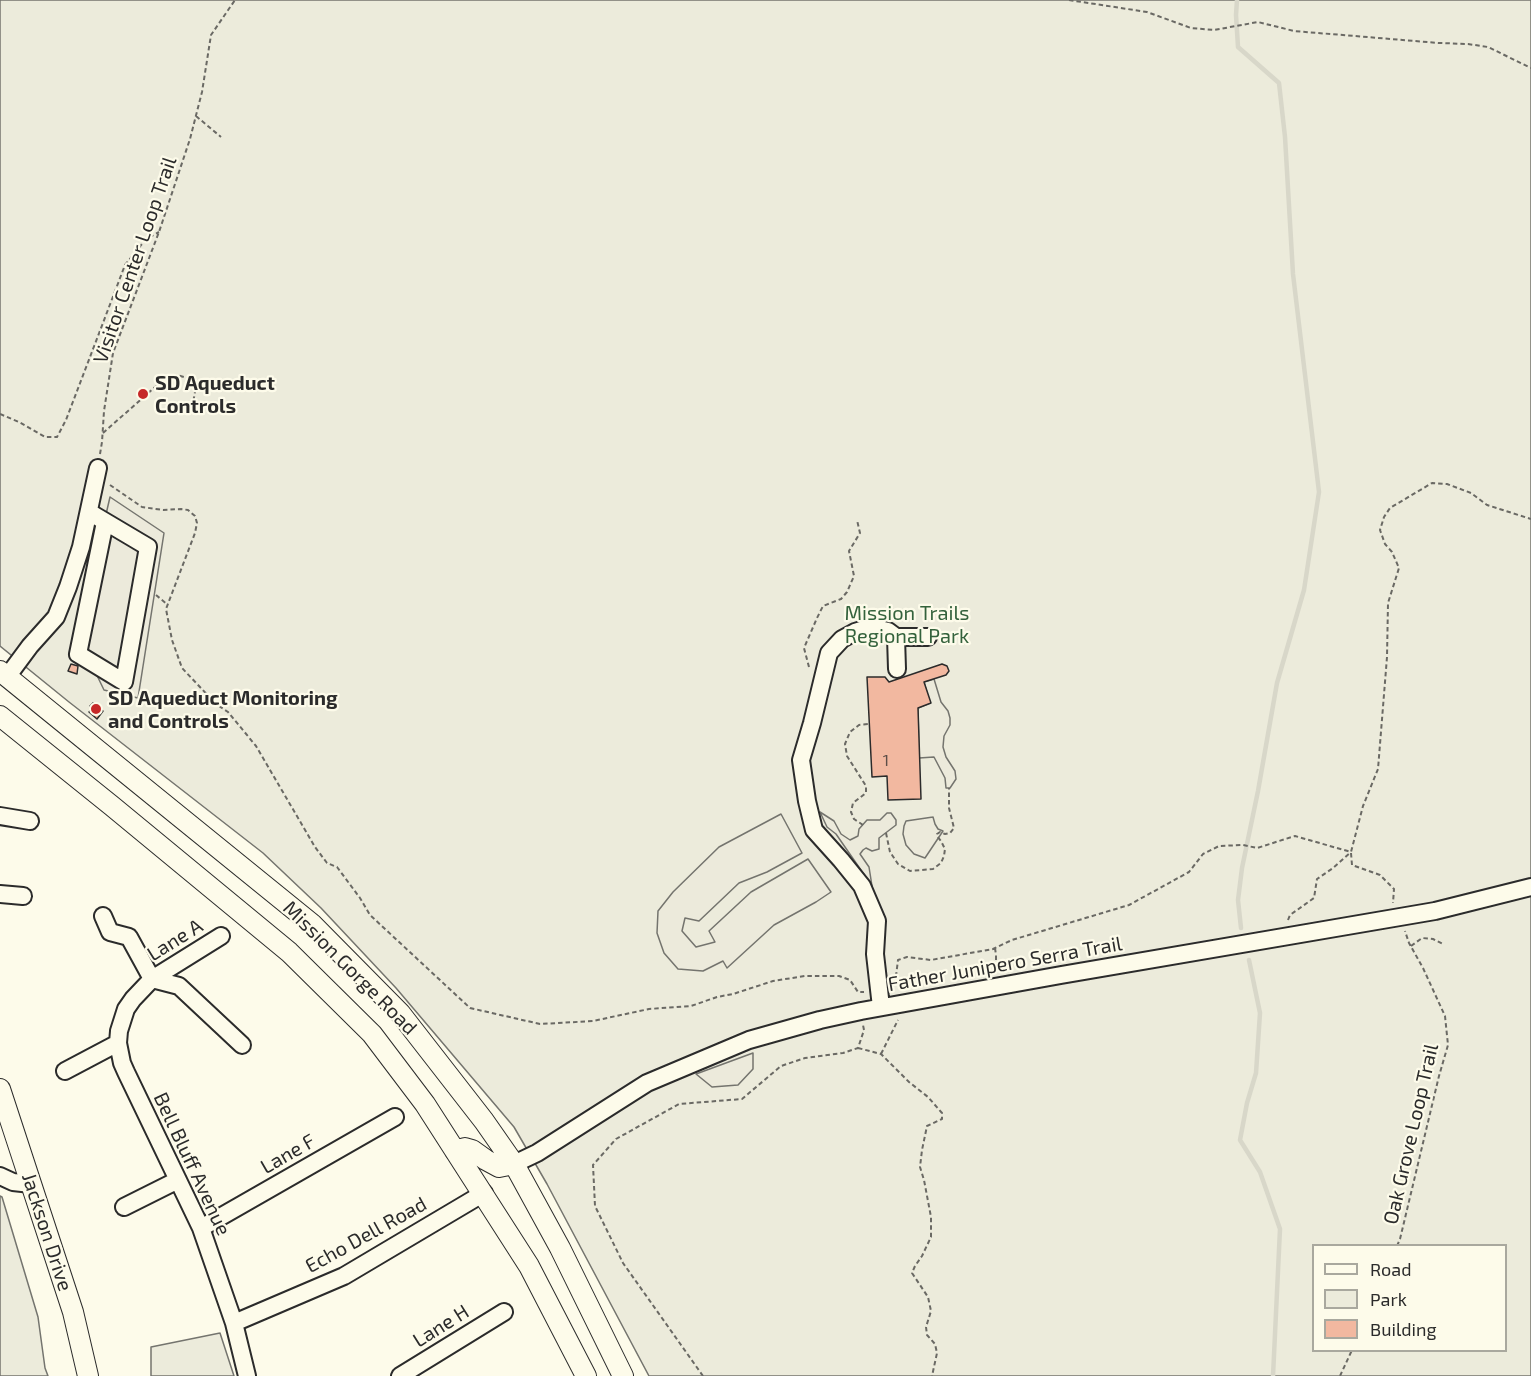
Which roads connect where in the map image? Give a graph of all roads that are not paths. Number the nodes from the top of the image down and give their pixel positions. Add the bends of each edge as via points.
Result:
1 (98, 468) road end
2 (89, 512) junction
3 (105, 522) junction
4 (896, 637) junction
5 (928, 637) dead end
6 (897, 669) dead end
7 (2, 678) edge
8 (0, 716) edge
9 (0, 816) edge
10 (30, 821) dead end
11 (1531, 887) edge
12 (0, 894) edge
13 (22, 896) dead end
14 (103, 916) dead end
15 (221, 936) dead end
16 (152, 979) junction
17 (880, 999) junction
18 (118, 1043) junction
19 (242, 1045) dead end
20 (65, 1071) dead end
21 (0, 1089) edge
22 (395, 1117) dead end
23 (455, 1150) junction
24 (514, 1164) junction
25 (0, 1176) edge
26 (178, 1180) junction
27 (31, 1184) junction
28 (484, 1193) junction
29 (124, 1208) dead end
30 (201, 1228) junction
31 (504, 1312) dead end
32 (234, 1323) junction
33 (88, 1376) edge
34 (247, 1376) edge
35 (400, 1376) edge
36 (586, 1376) edge
37 (623, 1376) edge

1 - 2 street
2 - 3 street
2 - 7 street via 56,617
3 - 3 street via 78,654 124,682 148,547
4 - 5 street
4 - 6 street
4 - 17 street via 871,627 842,639 829,653 801,760 814,830 862,886 877,921 875,954
7 - 24 main road, Mission Gorge Road via 312,924 400,1013
8 - 23 main road, Mission Gorge Road via 289,952 372,1034
9 - 10 street
11 - 17 street, Father Junipero Serra Trail via 1393,918 899,1004
12 - 13 street
14 - 16 street via 110,932 129,937
15 - 16 street, Lane A
16 - 18 street, Bell Bluff Avenue via 126,1008
16 - 19 street via 179,986
17 - 24 street, Father Junipero Serra Trail via 861,1011 748,1040 647,1083
18 - 20 street
18 - 26 street, Bell Bluff Avenue via 122,1063
21 - 27 main road, Jackson Drive
22 - 30 street, Lane F
23 - 24 main road via 472,1150 499,1167
23 - 28 main road, Mission Gorge Road
24 - 37 main road, Mission Gorge Road
25 - 27 street
26 - 29 street
26 - 30 street, Bell Bluff Avenue
27 - 33 main road, Jackson Drive via 73,1312
28 - 32 street, Echo Dell Road via 344,1276
28 - 36 main road, Mission Gorge Road via 530,1266
30 - 32 street, Bell Bluff Avenue
31 - 35 street, Lane H
32 - 34 street, Bell Bluff Avenue

